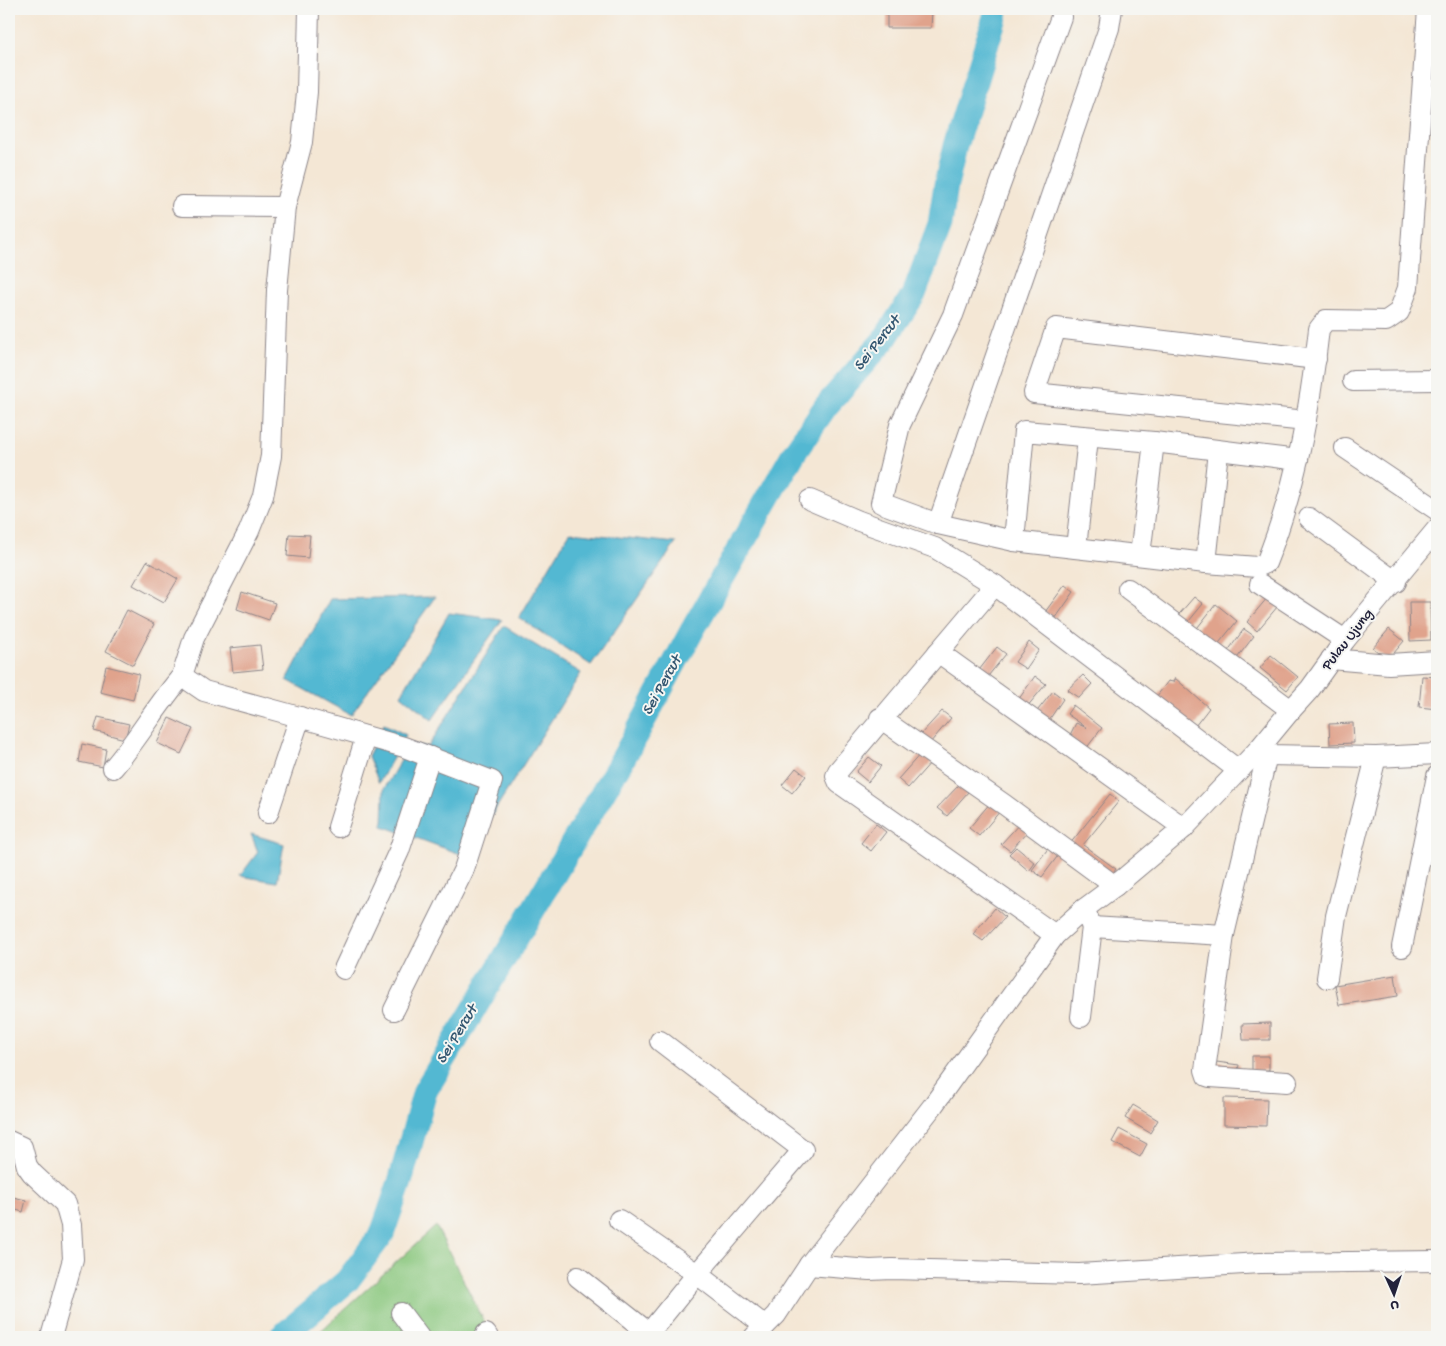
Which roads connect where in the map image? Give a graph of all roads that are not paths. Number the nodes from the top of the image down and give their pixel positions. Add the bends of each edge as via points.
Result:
1 (309, 9) edge
2 (1112, 9) edge
3 (1428, 9) edge
4 (1061, 17) dead end
5 (182, 206) dead end
6 (285, 207) junction
7 (1316, 359) junction
8 (1437, 380) edge
9 (1353, 381) dead end
10 (1306, 421) junction
11 (1088, 438) junction
12 (1154, 442) junction
13 (1345, 448) dead end
14 (1218, 450) junction
15 (1298, 460) junction
16 (810, 500) dead end
17 (1437, 510) edge
18 (1309, 518) dead end
19 (938, 524) junction
20 (1437, 530) edge
21 (1014, 541) junction
22 (1076, 548) junction
23 (1140, 555) junction
24 (1206, 563) junction
25 (1396, 582) junction
26 (1260, 584) dead end
27 (995, 585) junction
28 (1128, 589) dead end
29 (1345, 640) junction
30 (938, 652) junction
31 (1331, 659) junction
32 (1437, 661) edge
33 (182, 676) junction
34 (1291, 710) junction
35 (300, 717) junction
36 (880, 718) junction
37 (366, 736) junction
38 (1262, 753) junction
39 (1437, 754) edge
40 (430, 757) junction
41 (1376, 757) junction
42 (113, 768) dead end
43 (1238, 770) junction
44 (1437, 776) edge
45 (268, 813) dead end
46 (338, 827) dead end
47 (1184, 828) junction
48 (1115, 886) junction
49 (1084, 908) junction
50 (1092, 928) junction
51 (1224, 934) junction
52 (1056, 935) junction
53 (1402, 948) dead end
54 (344, 968) dead end
55 (1327, 978) dead end
56 (394, 1010) dead end
57 (1081, 1017) dead end
58 (660, 1041) dead end
59 (1287, 1082) dead end
60 (9, 1142) edge
61 (619, 1220) dead end
62 (1437, 1261) edge
63 (808, 1265) junction
64 (697, 1274) junction
65 (578, 1277) dead end
66 (401, 1313) dead end
67 (759, 1332) edge
68 (647, 1335) edge
69 (51, 1337) edge
70 (419, 1337) edge

1 - 6 street via 302,142
2 - 19 street via 1109,28
3 - 7 street via 1408,288 1399,312 1386,321 1326,320 1319,329
4 - 19 street via 953,315 900,425 881,503
5 - 6 street
6 - 33 street via 277,290 271,456 262,496 249,531 194,638
7 - 10 street
7 - 10 street via 1056,328 1034,393
8 - 9 street
10 - 15 street
11 - 12 street
11 - 21 street via 1024,431
11 - 22 street
12 - 14 street
12 - 23 street
13 - 17 street
14 - 15 street
14 - 24 street
15 - 24 street via 1276,540 1266,563 1258,567
16 - 27 street via 935,548
18 - 25 street
19 - 21 street
20 - 25 street, Pulau Ujung
21 - 22 street
22 - 23 street
23 - 24 street
25 - 29 street, Pulau Ujung
26 - 29 street
27 - 30 street
27 - 43 street
28 - 34 street
29 - 31 street, Pulau Ujung
30 - 36 street
30 - 47 street
31 - 32 street via 1389,664
31 - 34 street, Pulau Ujung
33 - 35 street via 204,691
33 - 42 street
34 - 38 street, Pulau Ujung
35 - 37 street
35 - 45 street
36 - 48 street
36 - 52 street via 838,771 839,783
37 - 40 street
37 - 46 street
38 - 41 street
38 - 43 street, Pulau Ujung
38 - 51 street
39 - 41 street
40 - 54 street via 399,851
40 - 56 street via 492,781 464,869
41 - 55 street via 1336,916
43 - 47 street, Pulau Ujung
44 - 53 street
47 - 48 street, Pulau Ujung
48 - 49 street, Pulau Ujung
49 - 50 street
49 - 52 street, Pulau Ujung
50 - 51 street
50 - 57 street
51 - 59 street via 1206,1073 1210,1078
52 - 63 street, Pulau Ujung via 932,1107
58 - 64 street via 803,1150
60 - 69 street via 22,1147 32,1173 65,1204 71,1225 73,1258
61 - 64 street
62 - 63 street via 1260,1263 1079,1274 870,1270
63 - 67 street, Pulau Ujung via 776,1316
64 - 67 street
64 - 68 street
65 - 68 street
66 - 70 street

